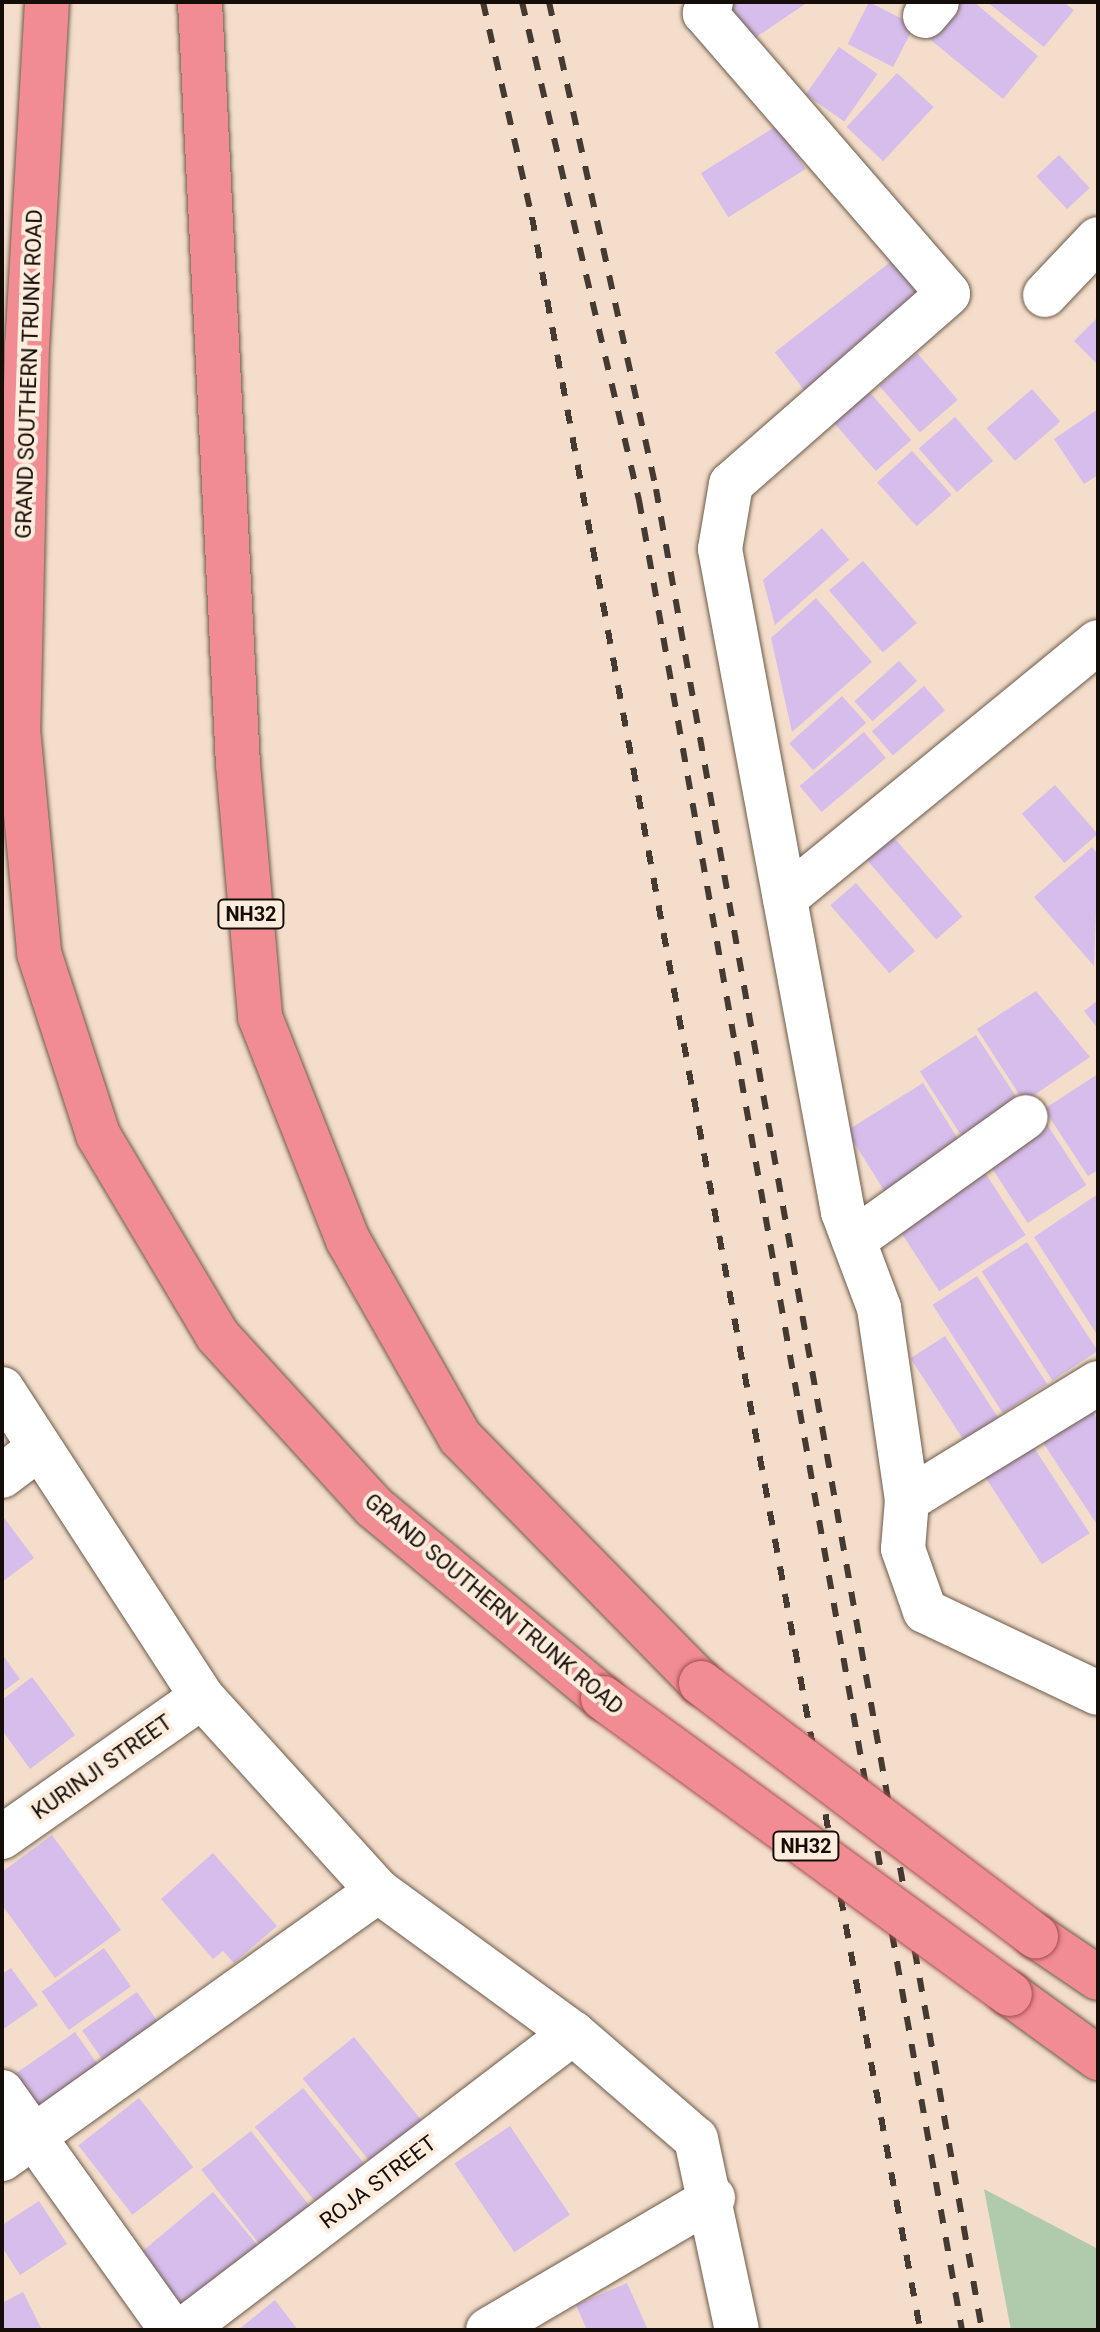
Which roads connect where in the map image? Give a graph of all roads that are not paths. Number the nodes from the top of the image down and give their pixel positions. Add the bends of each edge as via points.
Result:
1 (47, 2) edge
2 (200, 2) edge
3 (711, 2) edge
4 (1098, 239) edge
5 (1045, 295) dead end
6 (1098, 642) edge
7 (785, 898) junction
8 (1026, 1117) dead end
9 (854, 1240) junction
10 (1098, 1383) edge
11 (2, 1389) edge
12 (38, 1449) junction
13 (2, 1476) edge
14 (907, 1500) junction
15 (1098, 1693) edge
16 (202, 1697) junction
17 (2, 1837) edge
18 (378, 1891) junction
19 (1098, 1978) edge
20 (573, 2033) junction
21 (1098, 2058) edge
22 (2, 2092) edge
23 (18, 2150) edge
24 (713, 2198) junction
25 (172, 2330) edge
26 (183, 2330) edge
27 (488, 2330) edge
28 (737, 2330) edge

1 - 21 highway, GRAND SOUTHERN TRUNK ROAD / NH32, bridge via 27,344 18,729 39,953 98,1135 217,1335 374,1507 603,1698
2 - 19 highway, NH32, bridge via 238,764 260,1017 348,1240 460,1437 701,1683
3 - 7 street via 705,13 948,294 731,484 721,509 720,549
4 - 5 street
6 - 7 street
7 - 9 street
8 - 9 street
9 - 14 street via 879,1308
10 - 14 street
11 - 12 street
12 - 13 street
12 - 16 street
14 - 15 street via 903,1549 925,1611
16 - 17 street, KURINJI STREET
16 - 18 street
18 - 20 street
18 - 23 street
20 - 24 street via 696,2139
20 - 26 street, ROJA STREET
22 - 23 street
23 - 25 street
24 - 27 street
24 - 28 street

